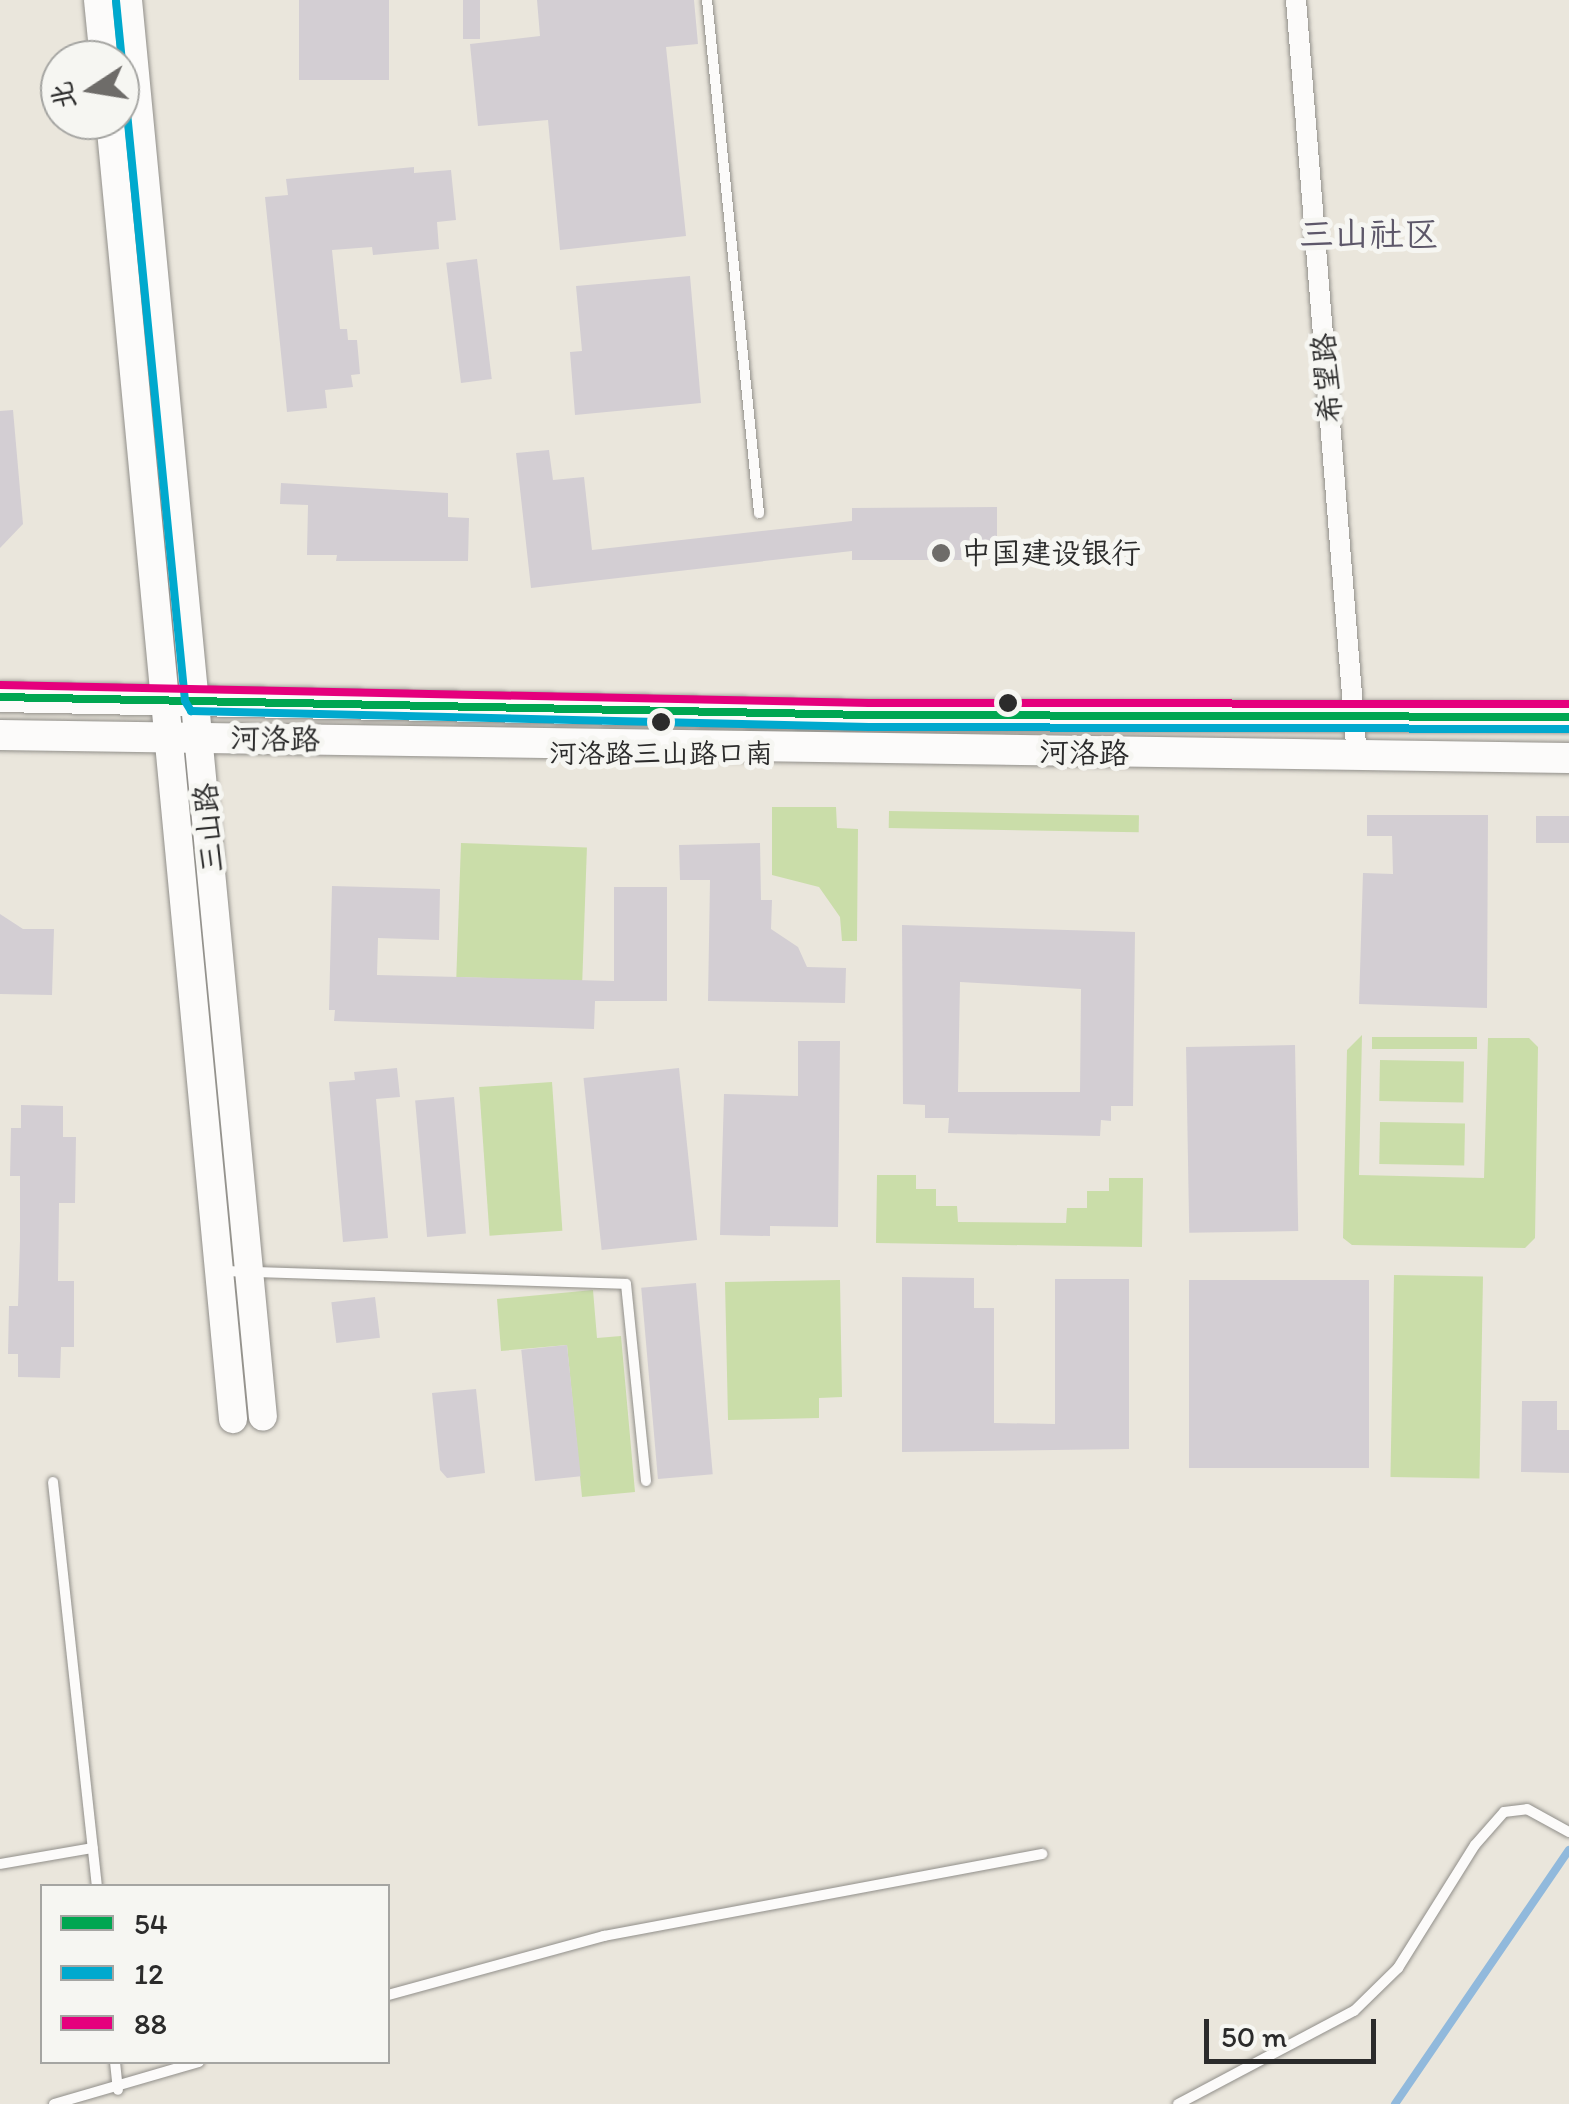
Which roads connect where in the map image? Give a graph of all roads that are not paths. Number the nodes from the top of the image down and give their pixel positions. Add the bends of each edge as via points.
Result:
1 (98, 0) edge
2 (128, 0) edge
3 (707, 0) edge
4 (1296, 0) edge
5 (102, 40) edge
6 (112, 140) edge
7 (758, 513) dead end
8 (0, 697) edge
9 (182, 700) junction
10 (1356, 712) junction
11 (1569, 718) edge
12 (0, 734) edge
13 (186, 738) junction
14 (1356, 756) junction
15 (1569, 758) edge
16 (220, 1271) junction
17 (251, 1273) junction
18 (263, 1417) dead end
19 (233, 1420) dead end
20 (646, 1481) dead end
21 (54, 1482) dead end
22 (1569, 1832) edge
23 (92, 1848) junction
24 (1042, 1854) dead end
25 (0, 1864) edge
26 (97, 1884) edge
27 (390, 1994) edge
28 (115, 2064) edge
29 (193, 2064) edge
30 (118, 2090) junction
31 (54, 2104) edge
32 (1178, 2104) edge

1 - 5 street
2 - 9 street, 三山路
3 - 7 lane
4 - 10 street, 希望路
6 - 9 street, 三山路
8 - 9 main road, 河洛路
9 - 10 main road, 河洛路 via 869,715
9 - 13 street, 三山路
10 - 11 main road, 河洛路
10 - 14 street, 希望路
12 - 13 main road, 河洛路
13 - 14 main road, 河洛路
13 - 16 street, 三山路
13 - 17 street, 三山路
14 - 15 main road, 河洛路
16 - 17 lane
16 - 19 street, 三山路
17 - 18 street, 三山路
17 - 20 lane via 626,1284
21 - 23 lane
22 - 32 lane via 1527,1809 1504,1812 1474,1845 1398,1968 1354,2011
23 - 25 lane
23 - 26 lane
24 - 27 lane via 604,1936
28 - 30 lane
29 - 30 lane
30 - 31 lane

